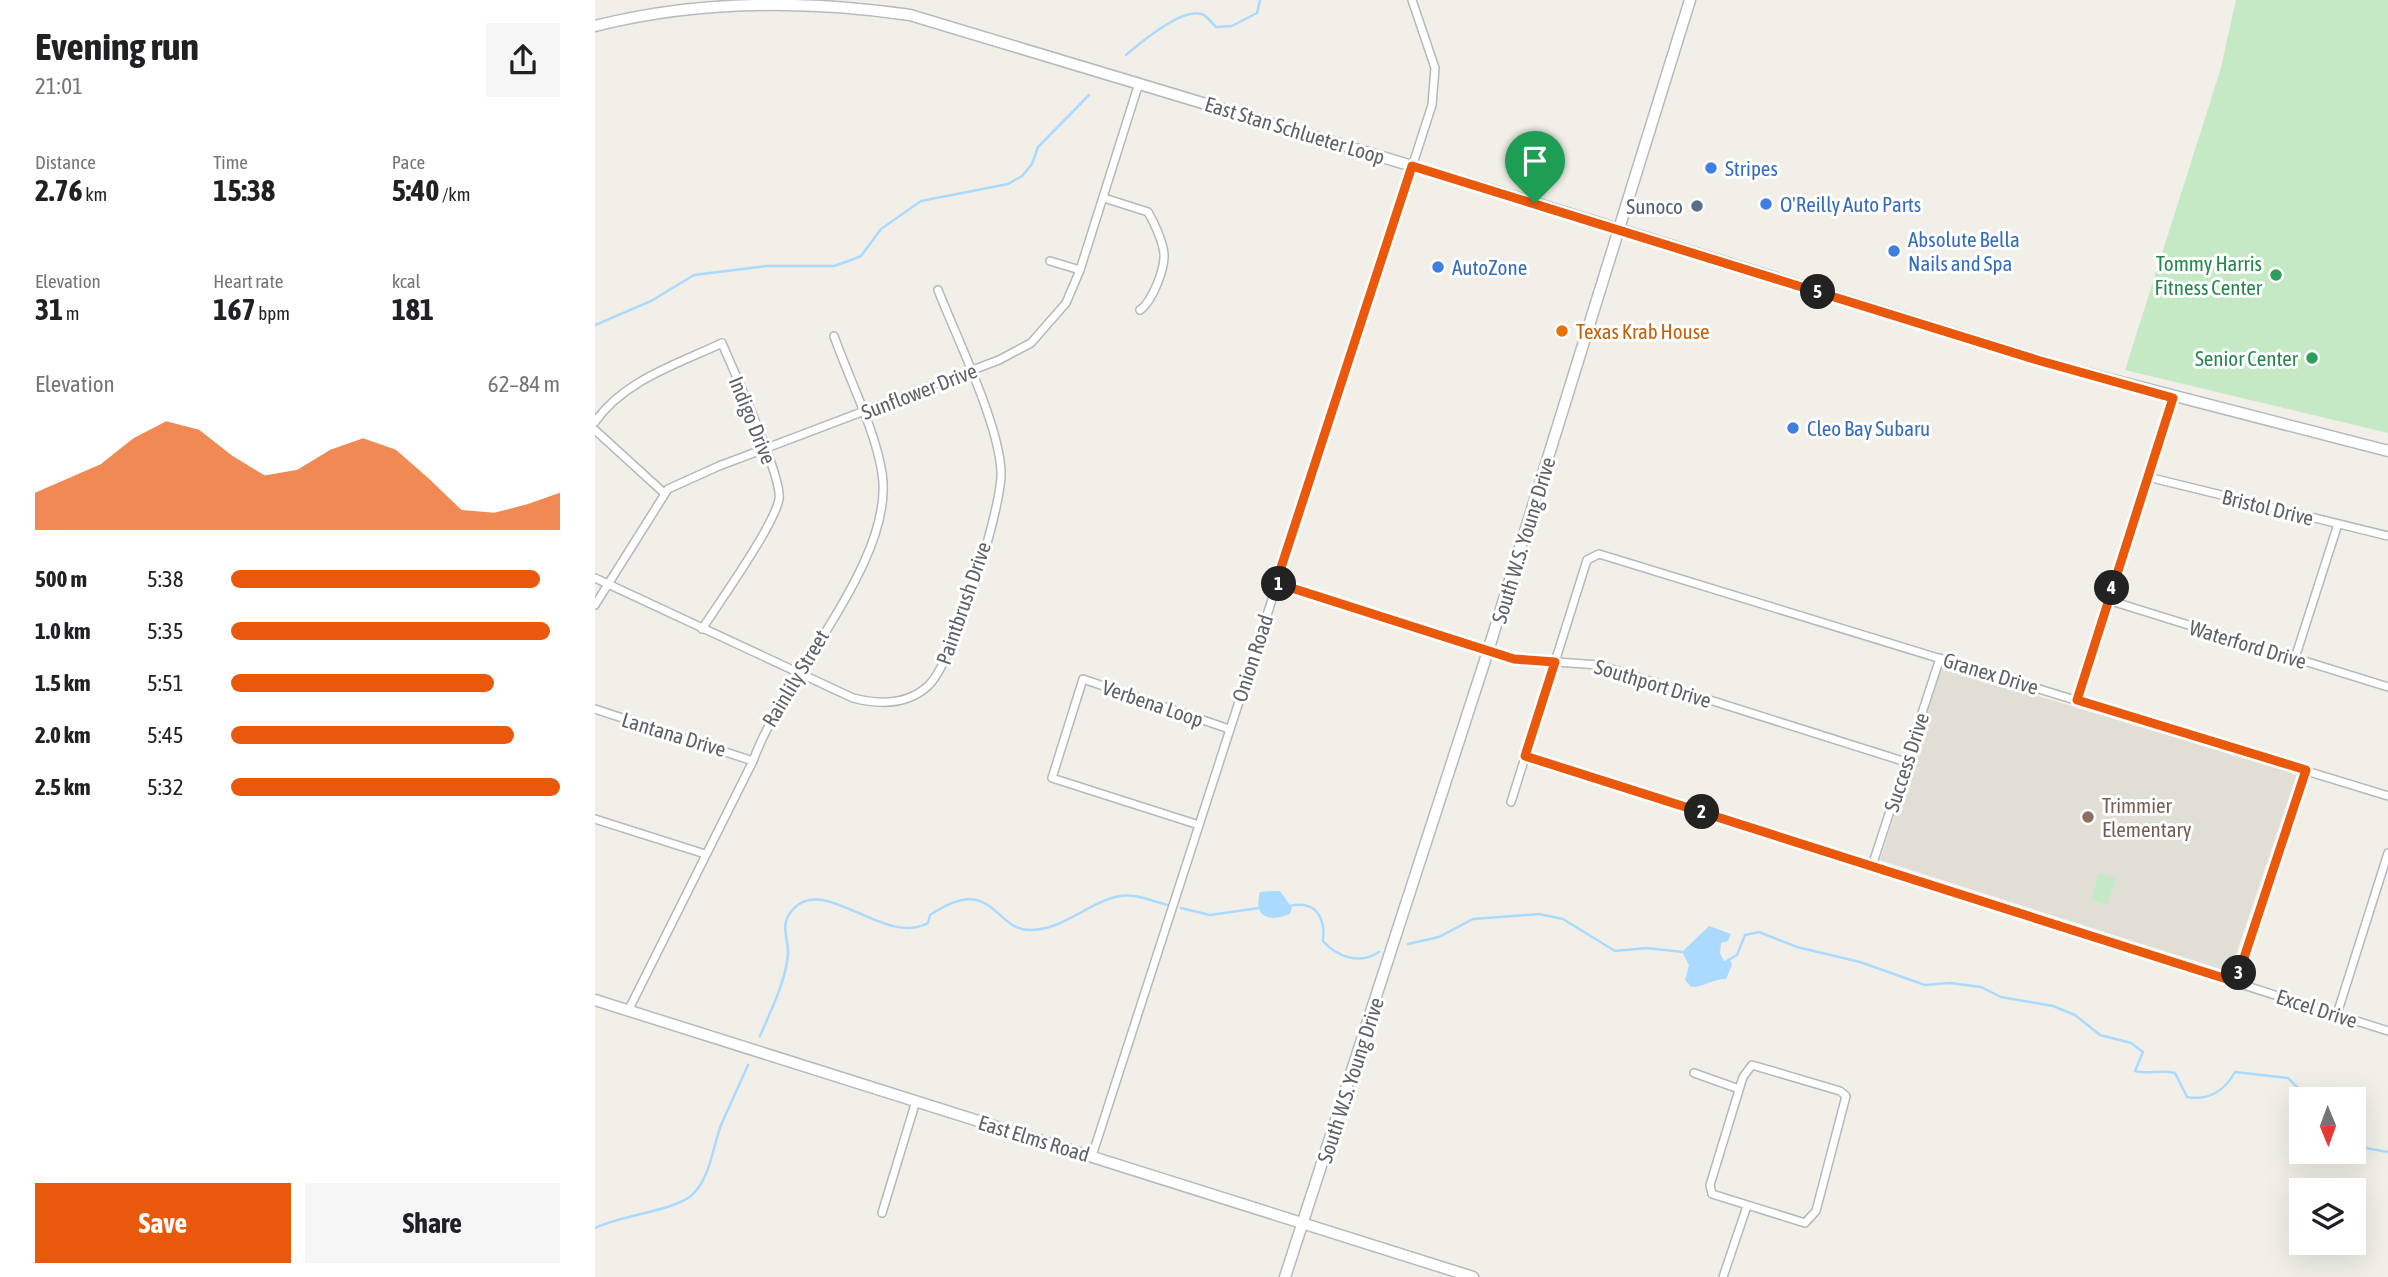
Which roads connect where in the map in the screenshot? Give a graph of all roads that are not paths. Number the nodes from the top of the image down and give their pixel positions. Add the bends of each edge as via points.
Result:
1 (1412, 0) edge
2 (1690, 0) edge
3 (595, 26) edge
4 (1139, 83) junction
5 (1412, 166) junction
6 (1104, 198) junction
7 (1620, 230) junction
8 (1051, 261) dead end
9 (1080, 270) junction
10 (938, 290) dead end
11 (1140, 310) dead end
12 (834, 336) dead end
13 (969, 371) junction
14 (2173, 398) junction
15 (862, 414) junction
16 (595, 422) edge
17 (595, 429) edge
18 (765, 450) junction
19 (2388, 451) edge
20 (2148, 477) junction
21 (664, 493) junction
22 (2338, 524) junction
23 (2388, 536) edge
24 (595, 578) edge
25 (1276, 583) junction
26 (608, 584) junction
27 (2108, 600) junction
28 (595, 605) edge
29 (702, 629) junction
30 (1488, 651) junction
31 (1940, 658) junction
32 (2295, 658) junction
33 (1555, 662) junction
34 (798, 674) junction
35 (2388, 687) edge
36 (2077, 700) junction
37 (595, 709) edge
38 (1229, 729) junction
39 (1525, 756) junction
40 (753, 761) junction
41 (1906, 762) junction
42 (2306, 770) junction
43 (2388, 796) edge
44 (1511, 802) dead end
45 (595, 819) edge
46 (1199, 825) junction
47 (2388, 853) edge
48 (705, 854) junction
49 (1872, 866) junction
50 (2236, 982) junction
51 (595, 1000) edge
52 (628, 1011) junction
53 (2337, 1014) junction
54 (2388, 1031) edge
55 (1694, 1073) dead end
56 (1739, 1089) junction
57 (916, 1101) junction
58 (1092, 1156) junction
59 (1747, 1206) junction
60 (882, 1213) dead end
61 (1304, 1223) junction
62 (1285, 1277) edge
63 (1473, 1277) edge
64 (1723, 1277) edge

1 - 5 street, Onion Road via 1431,49 1435,83
2 - 7 main road, South W.S. Young Drive
3 - 4 main road, East Stan Schlueter Loop via 699,5 875,8 951,25
4 - 5 main road, East Stan Schlueter Loop
4 - 6 street, Sunflower Drive
5 - 7 main road, East Stan Schlueter Loop
5 - 25 street, Onion Road
6 - 9 street, Sunflower Drive
6 - 11 street via 1148,212 1164,251 1149,303
7 - 14 main road, East Stan Schlueter Loop
7 - 30 main road, South W.S. Young Drive
8 - 9 street
9 - 13 street, Sunflower Drive via 1066,303 1045,331 1015,353
10 - 13 street, Paintbrush Drive
12 - 15 street, Rainlily Street
13 - 15 street, Sunflower Drive
13 - 34 street, Paintbrush Drive via 999,457 1000,489 942,669 917,694 872,704
14 - 19 main road, East Stan Schlueter Loop
14 - 20 street
15 - 18 street, Sunflower Drive
15 - 34 street, Rainlily Street via 882,475 879,527 862,567
16 - 18 street, Indigo Drive via 630,388 722,343
17 - 21 street
18 - 21 street, Sunflower Drive
18 - 29 street, Indigo Drive via 779,490 777,507
20 - 22 street, Bristol Drive
20 - 27 street
21 - 26 street
22 - 23 street, Bristol Drive
22 - 32 street
24 - 26 street, Paintbrush Drive
25 - 30 street, Southport Drive
25 - 38 street, Onion Road
26 - 28 street
26 - 29 street, Paintbrush Drive
27 - 32 street, Waterford Drive
27 - 36 street
29 - 34 street, Paintbrush Drive
30 - 33 street, Southport Drive
30 - 61 main road, South W.S. Young Drive
31 - 33 street, Granex Drive via 1594,554 1587,560
31 - 36 street, Granex Drive
31 - 41 street, Success Drive
32 - 35 street, Waterford Drive
33 - 39 street
33 - 41 street, Southport Drive via 1599,665
34 - 40 street, Rainlily Street via 765,728
36 - 42 street, Granex Drive
37 - 40 street, Lantana Drive
38 - 46 street, Onion Road
38 - 46 street, Verbena Loop via 1083,679 1052,778
39 - 44 street
39 - 49 street, Excel Drive
40 - 48 street, Rainlily Street
41 - 49 street, Success Drive
42 - 43 street, Granex Drive
42 - 50 street
45 - 48 street
46 - 58 street, Onion Road
47 - 53 street
48 - 52 street, Rainlily Street
49 - 50 street, Excel Drive
50 - 53 street, Excel Drive
51 - 52 main road, East Elms Road
52 - 57 main road, East Elms Road
53 - 54 street, Excel Drive
55 - 56 street
56 - 59 street via 1710,1185 1712,1194
56 - 59 street via 1752,1065 1840,1091 1847,1102 1812,1219 1793,1221
57 - 58 main road, East Elms Road
57 - 60 street
58 - 61 main road, East Elms Road
59 - 64 street
61 - 62 main road, South W.S. Young Drive
61 - 63 main road, East Elms Road

